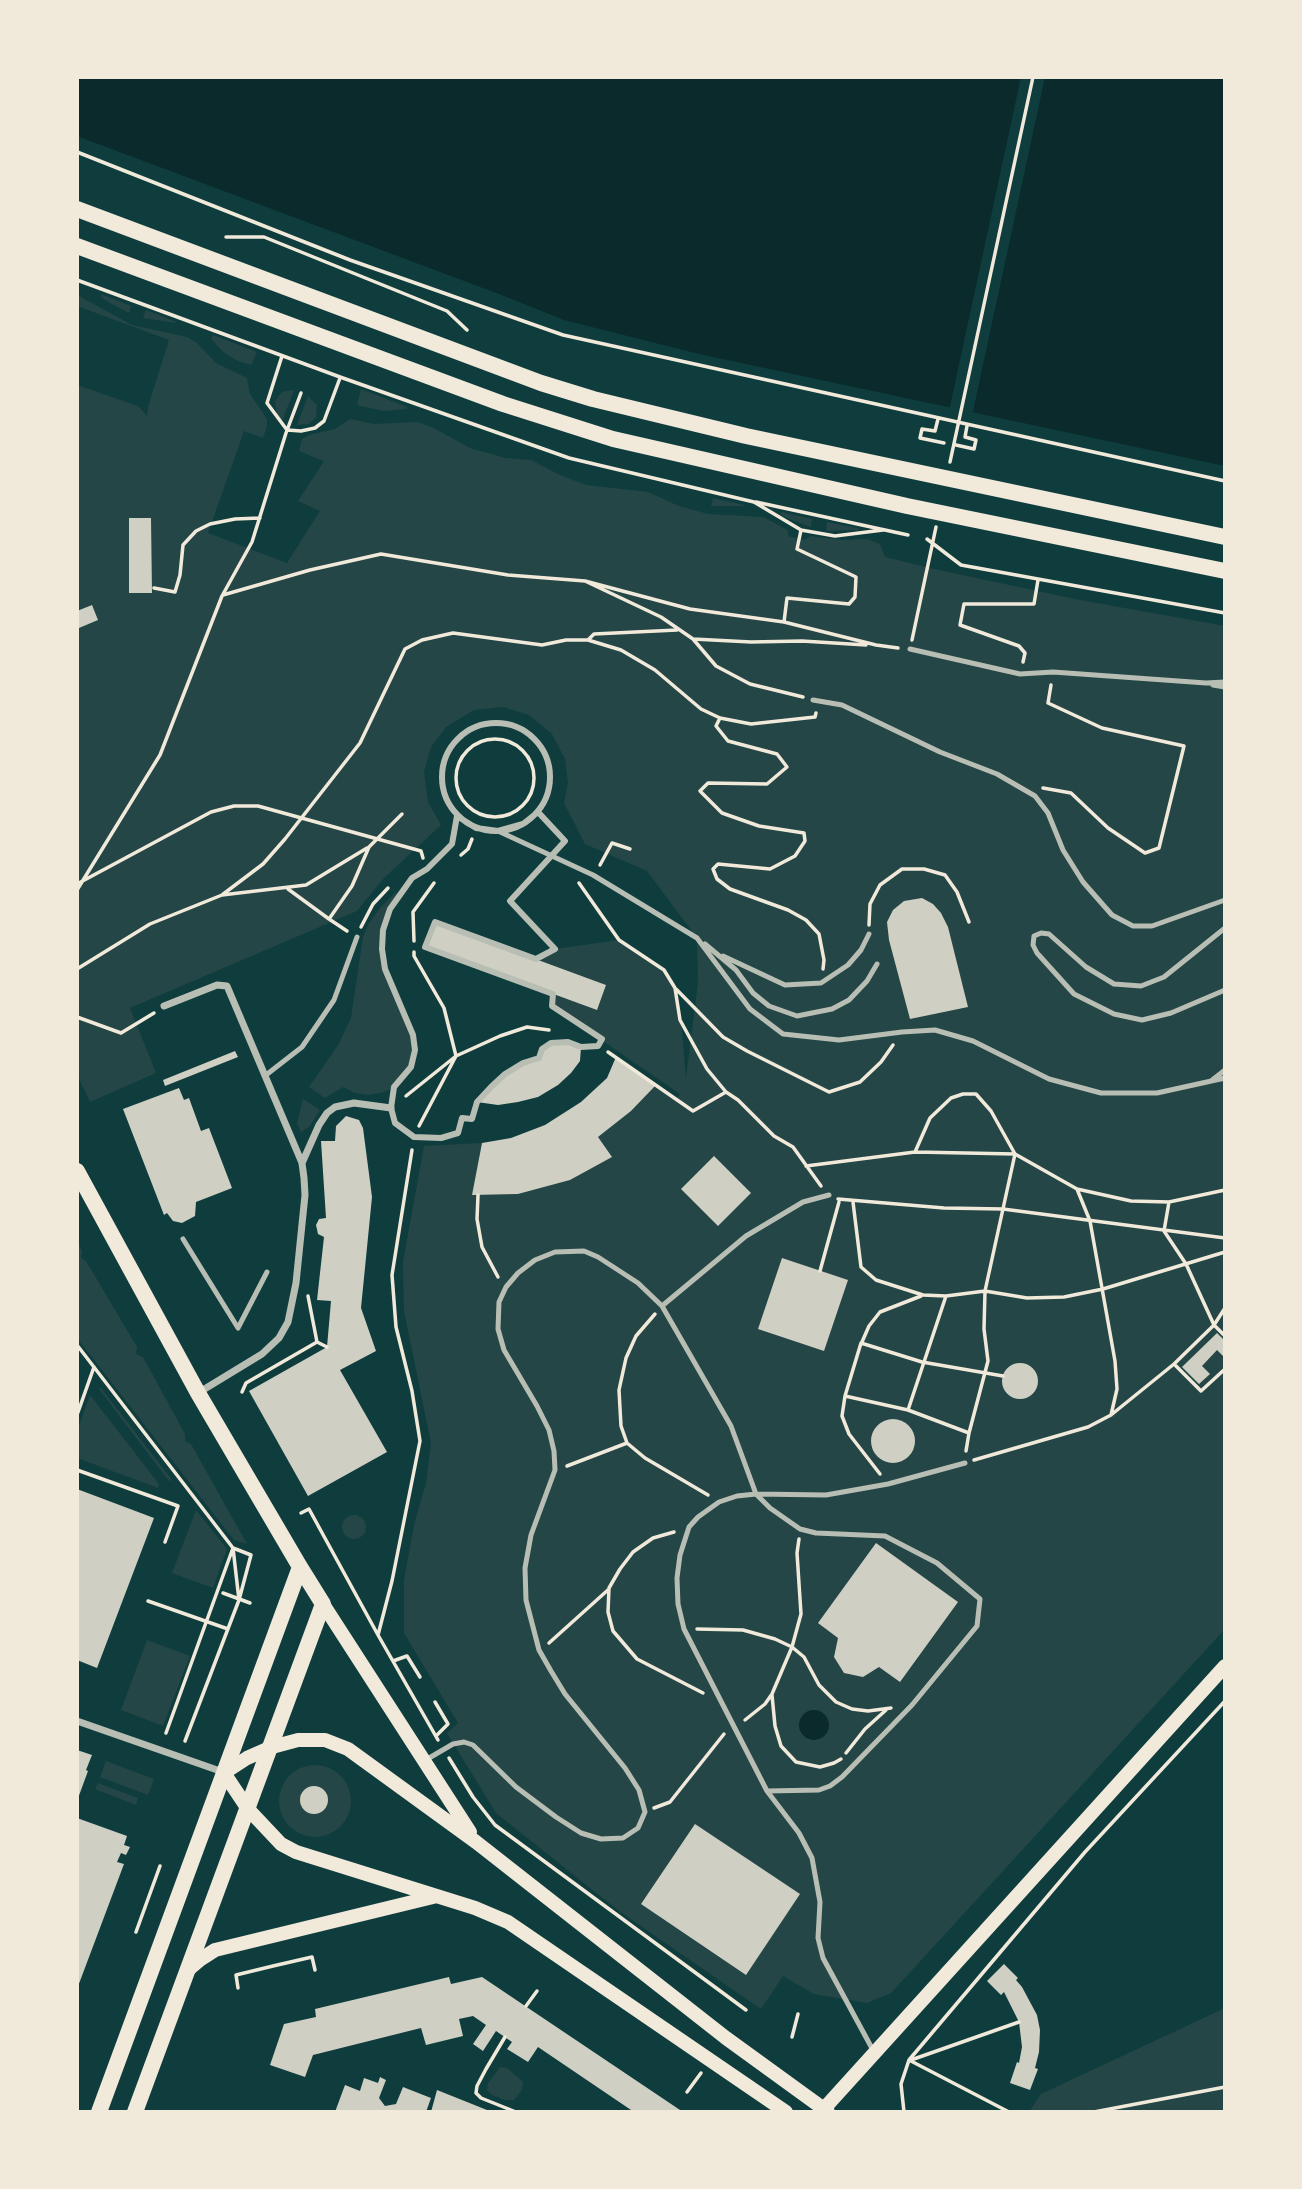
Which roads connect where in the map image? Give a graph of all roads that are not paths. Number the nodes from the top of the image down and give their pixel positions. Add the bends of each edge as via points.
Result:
1 (77, 209) edge
2 (77, 246) edge
3 (1225, 537) edge
4 (1225, 571) edge
5 (910, 649) road end
6 (1225, 681) edge
7 (1206, 683) junction
8 (1225, 687) edge
9 (813, 700) road end
10 (476, 828) junction
11 (498, 831) junction
12 (551, 856) junction
13 (1225, 900) edge
14 (1225, 928) edge
15 (869, 934) road end
16 (357, 937) road end
17 (710, 952) junction
18 (877, 964) dead end
19 (1225, 990) edge
20 (164, 1006) road end
21 (1225, 1070) edge
22 (266, 1075) junction
23 (1225, 1079) edge
24 (1208, 1084) junction
25 (391, 1108) junction
26 (303, 1163) junction
27 (77, 1171) edge
28 (829, 1195) road end
29 (183, 1239) dead end
30 (267, 1272) dead end
31 (662, 1306) junction
32 (198, 1393) junction
33 (964, 1463) road end
34 (756, 1494) junction
35 (300, 1567) junction
36 (323, 1604) junction
37 (1225, 1666) edge
38 (77, 1721) edge
39 (272, 1747) junction
40 (424, 1761) junction
41 (224, 1773) junction
42 (767, 1791) junction
43 (248, 1809) junction
44 (476, 1842) junction
45 (435, 1897) junction
46 (188, 1970) junction
47 (874, 2052) junction
48 (824, 2111) edge
49 (99, 2112) edge
50 (135, 2112) edge
51 (786, 2112) edge

1 - 3 main road via 593,399 746,436
2 - 4 main road via 503,404 613,439
5 - 7 lane via 1020,674 1053,672
6 - 7 lane
7 - 8 lane
9 - 13 lane via 842,705 1014,782 1035,796 1083,882 1112,915 1133,926 1152,926
10 - 11 street
10 - 11 street via 457,816 447,801 441,784 442,766 460,735 493,722 511,724 540,745 551,778 547,796 531,818
10 - 25 street via 457,816 452,844 412,878 390,909 383,930 385,969 415,1050 411,1067 394,1087
11 - 12 lane
11 - 12 street via 523,824 538,812 565,841
12 - 17 lane via 594,876 697,938
12 - 25 street via 510,901 555,949 536,959 435,922 425,947 553,994 552,1006 602,1039 598,1046 551,1043 539,1058 505,1074 477,1102 472,1119 463,1118 458,1133 441,1139 414,1137 396,1123
14 - 19 lane via 1164,977 1141,986 1114,984 1086,967 1049,934 1034,936 1033,945 1074,994 1114,1014 1142,1020
15 - 17 lane via 848,965 821,983 785,985
16 - 22 lane via 334,1000 302,1047
17 - 18 lane via 736,970 769,1006 797,1016 832,1009 849,1000
17 - 24 lane via 750,1009 783,1034 839,1040 935,1030 973,1041 1049,1079 1101,1093 1157,1093
20 - 22 street via 217,985 227,986
21 - 24 lane
22 - 26 street
23 - 24 lane
25 - 26 street via 354,1103 335,1107 319,1125
26 - 32 street via 305,1195 288,1322 262,1354
27 - 32 main road
28 - 31 lane via 803,1202 746,1236
29 - 30 lane via 238,1328
31 - 34 lane via 731,1426
31 - 40 lane via 638,1283 584,1251 555,1252 535,1260 506,1287 499,1302 498,1329 504,1350 549,1430 554,1451 555,1470 531,1535 525,1568 531,1622 539,1650 565,1694 639,1790 645,1812 638,1828 623,1838 601,1839 581,1833 516,1787 473,1745 464,1742
32 - 35 main road
33 - 34 lane via 826,1495
34 - 42 lane via 719,1502 698,1517 689,1527 677,1578 684,1629
34 - 42 lane via 800,1529 885,1535 937,1563 980,1599 977,1626 912,1705 842,1777 830,1786 805,1791
35 - 36 main road
35 - 41 main road
36 - 39 main road
36 - 40 main road
37 - 47 main road
38 - 41 street
39 - 41 main road
39 - 43 main road
39 - 44 main road via 298,1740 337,1743
40 - 44 main road
41 - 43 main road
41 - 49 main road
42 - 47 lane via 812,1858 823,1958
43 - 45 main road via 296,1852
43 - 46 main road
44 - 48 main road
45 - 46 main road via 215,1951
45 - 51 main road via 508,1922
46 - 50 main road
47 - 48 main road

